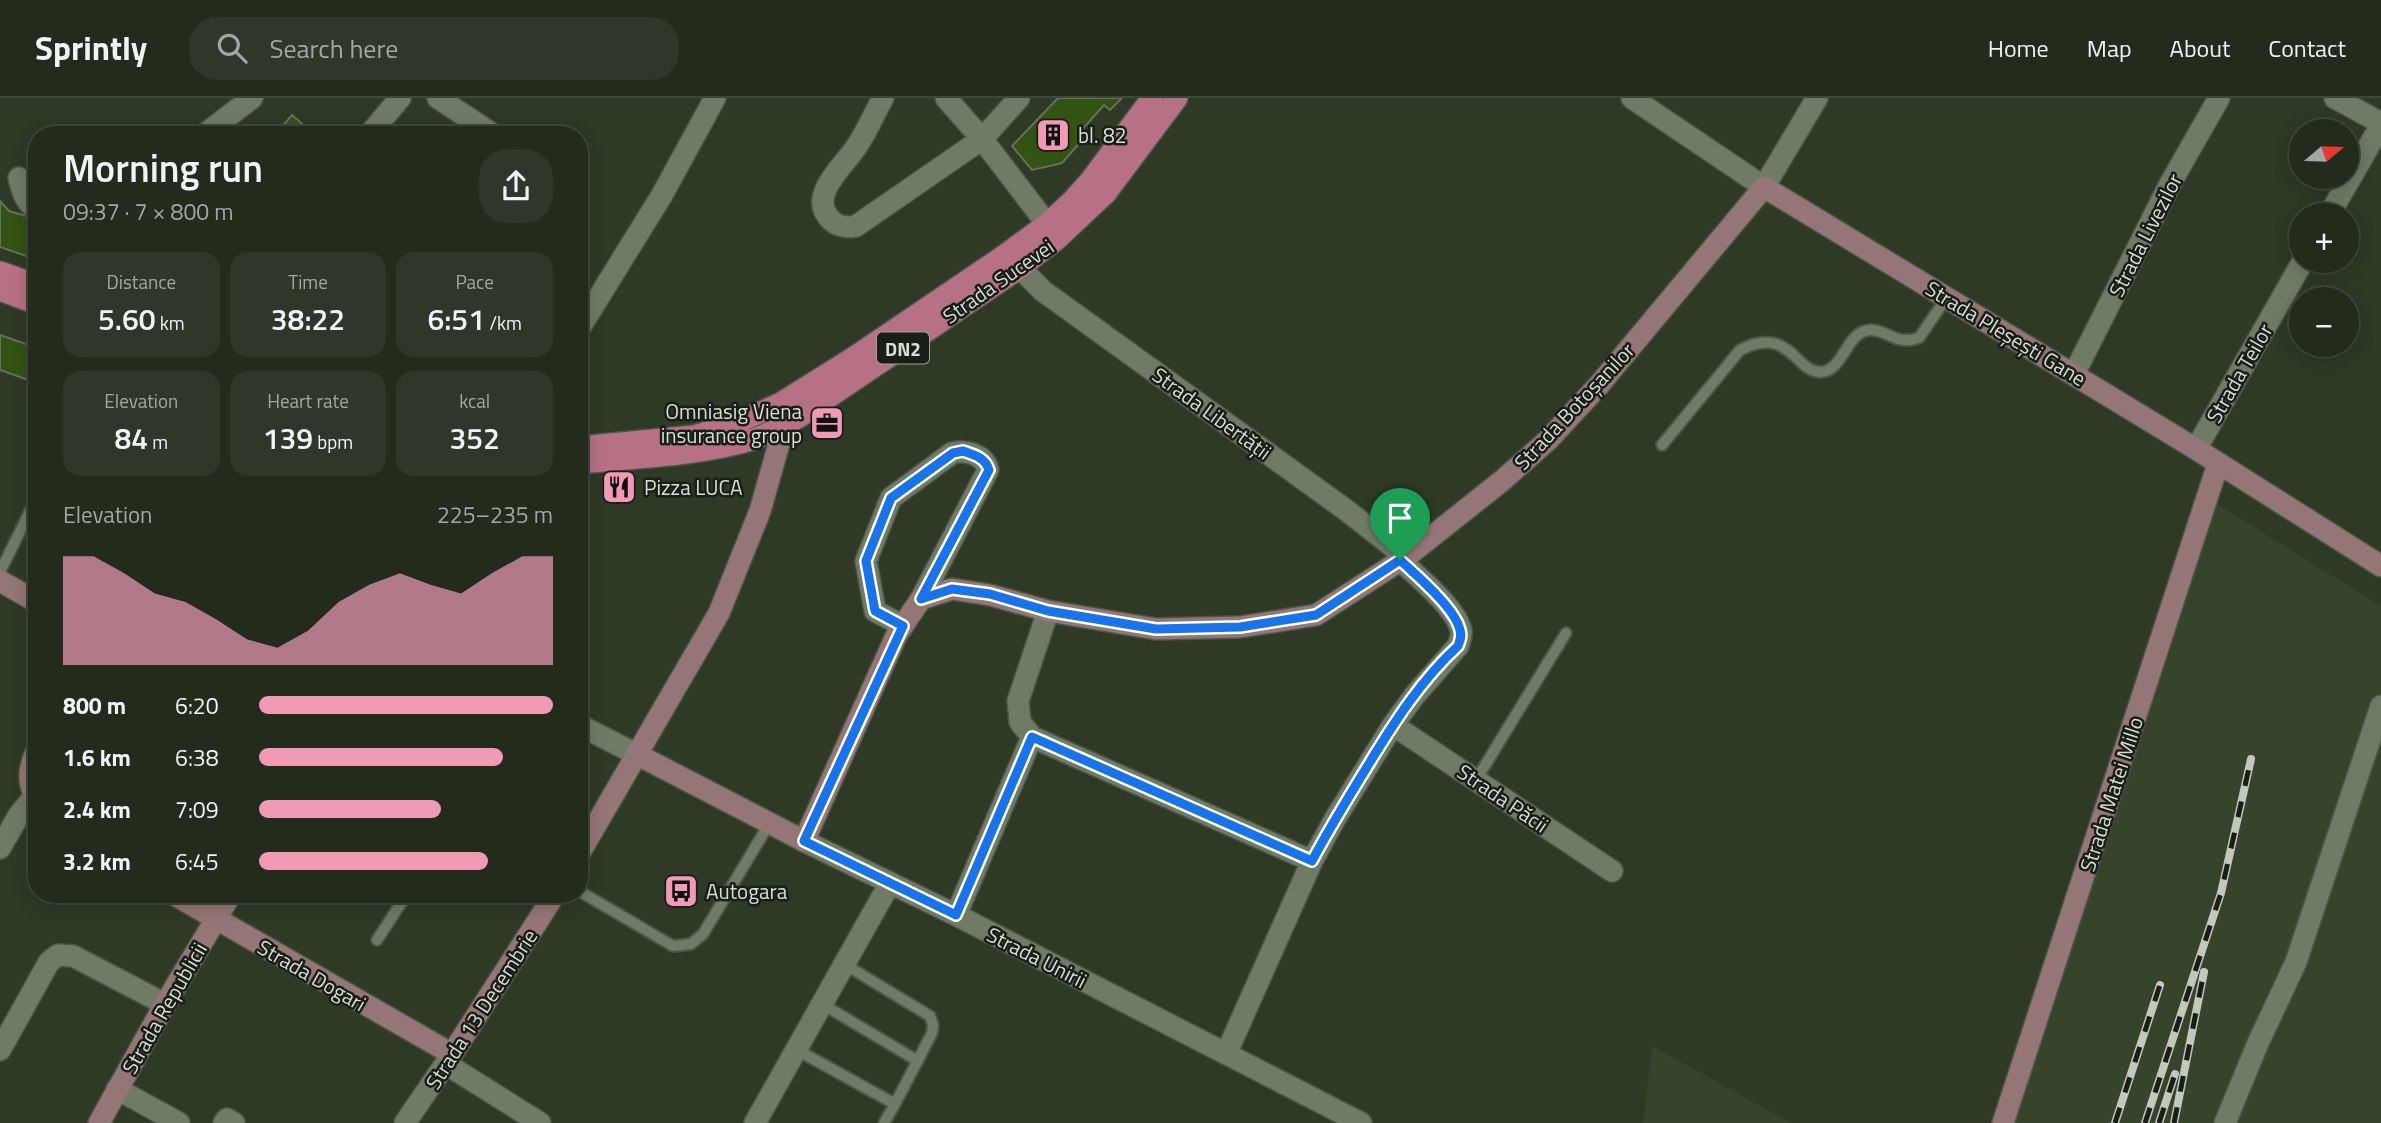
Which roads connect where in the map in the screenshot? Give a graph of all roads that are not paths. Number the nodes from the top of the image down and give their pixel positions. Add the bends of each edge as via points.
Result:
1 (252, 98) edge
2 (400, 98) edge
3 (438, 98) edge
4 (715, 98) edge
5 (883, 98) edge
6 (946, 98) edge
7 (1018, 98) edge
8 (1152, 98) edge
9 (1177, 98) edge
10 (1817, 98) edge
11 (2219, 98) edge
12 (2335, 98) edge
13 (1645, 102) edge
14 (2381, 124) edge
15 (216, 126) edge
16 (377, 126) edge
17 (480, 126) edge
18 (982, 139) junction
19 (19, 178) dead end
20 (1765, 187) junction
21 (28, 202) edge
22 (2336, 203) edge
23 (1047, 224) junction
24 (1020, 268) junction
25 (0, 272) edge
26 (2296, 273) edge
27 (28, 282) edge
28 (0, 290) edge
29 (1947, 297) junction
30 (28, 300) edge
31 (588, 314) edge
32 (2074, 374) junction
33 (781, 403) junction
34 (784, 426) junction
35 (1662, 445) dead end
36 (588, 446) edge
37 (2196, 449) junction
38 (588, 462) edge
39 (2218, 464) junction
40 (28, 515) edge
41 (1403, 558) junction
42 (2381, 566) edge
43 (0, 572) edge
44 (0, 581) edge
45 (28, 597) edge
46 (921, 599) junction
47 (1048, 611) junction
48 (903, 626) junction
49 (1566, 633) dead end
50 (2381, 706) edge
51 (1393, 724) junction
52 (588, 730) edge
53 (1032, 737) junction
54 (638, 755) junction
55 (1476, 780) junction
56 (28, 806) edge
57 (769, 824) junction
58 (588, 839) edge
59 (804, 841) junction
60 (0, 848) edge
61 (1312, 861) junction
62 (1612, 871) dead end
63 (890, 883) junction
64 (588, 896) edge
65 (188, 903) edge
66 (225, 903) edge
67 (401, 903) edge
68 (549, 903) edge
69 (956, 915) junction
70 (215, 920) junction
71 (377, 940) dead end
72 (844, 964) junction
73 (165, 1004) junction
74 (822, 1004) junction
75 (797, 1049) junction
76 (0, 1050) edge
77 (1226, 1054) junction
78 (449, 1059) junction
79 (918, 1061) junction
80 (117, 1089) junction
81 (895, 1104) junction
82 (99, 1123) edge
83 (179, 1123) edge
84 (225, 1123) edge
85 (234, 1123) edge
86 (405, 1123) edge
87 (540, 1123) edge
88 (755, 1123) edge
89 (884, 1123) edge
90 (1361, 1123) edge
91 (2003, 1123) edge
92 (2225, 1123) edge

1 - 15 street
2 - 16 street
3 - 17 street
4 - 31 street
5 - 18 street via 858,146 824,192 823,206 836,224 856,226
6 - 18 street
7 - 18 street
8 - 23 main road, Strada Sucevei / DN2 via 1090,181
9 - 24 main road, Strada Sucevei / DN2 via 1106,193
10 - 20 street
11 - 32 street, Strada Livezilor
12 - 14 street
13 - 20 street, Strada Pleșești Gane
14 - 22 street
18 - 23 street
19 - 21 street
20 - 29 street, Strada Pleșești Gane
20 - 41 street, Strada Botoșanilor via 1548,440
23 - 33 main road, Strada Sucevei / DN2
24 - 34 main road, Strada Sucevei / DN2
24 - 41 street, Strada Libertății via 1043,291 1346,510
25 - 27 main road
26 - 37 street, Strada Teilor
28 - 30 main road
29 - 32 street, Strada Pleșești Gane
29 - 35 lane via 1919,338 1896,338 1882,331 1860,333 1831,369 1821,372 1812,370 1786,347 1751,344 1740,350
32 - 37 street, Strada Pleșești Gane
33 - 34 street
33 - 36 main road, DN2 via 694,436
34 - 38 main road, DN2 via 741,443
34 - 54 street via 760,511 719,613
37 - 39 street, Strada Pleșești Gane
39 - 42 street, Strada Pleșești Gane
39 - 91 street, Strada Matei Millo
40 - 43 lane
41 - 47 street, Strada Botoșanilor via 1316,615 1277,622 1156,629
41 - 51 street via 1451,613 1462,638
44 - 45 street
46 - 47 street, Strada Botoșanilor via 952,589 990,594
46 - 48 street
46 - 48 street via 989,470 982,459 963,451 953,453 891,498 866,561 875,611
47 - 53 street via 1018,701 1020,722
48 - 59 street
49 - 55 lane
50 - 92 street via 2296,962
51 - 55 street, Strada Păcii
51 - 61 street
52 - 54 street
53 - 61 street
53 - 69 street
54 - 57 street, Strada Unirii
54 - 58 street
55 - 62 street, Strada Păcii
56 - 60 street
57 - 59 street, Strada Unirii
57 - 64 lane via 703,934 691,944 673,946
59 - 63 street, Strada Unirii
61 - 77 street
63 - 69 street, Strada Unirii
63 - 72 street
65 - 70 street, Strada Dogari
66 - 70 street, Strada Republicii
67 - 71 lane
68 - 78 street, Strada 13 Decembrie
69 - 77 street, Strada Unirii
70 - 73 street, Strada Republicii
70 - 78 street, Strada Dogari
72 - 74 street
72 - 79 lane via 930,1016 932,1034
73 - 76 street via 73,956 58,955 49,962
73 - 80 street, Strada Republicii
74 - 75 street
74 - 79 lane
75 - 81 lane
75 - 88 street
77 - 90 street, Strada Unirii
78 - 86 street, Strada 13 Decembrie
78 - 87 street
79 - 81 lane
80 - 82 street, Strada Republicii
80 - 83 street
81 - 89 lane
84 - 85 street via 227,1119

